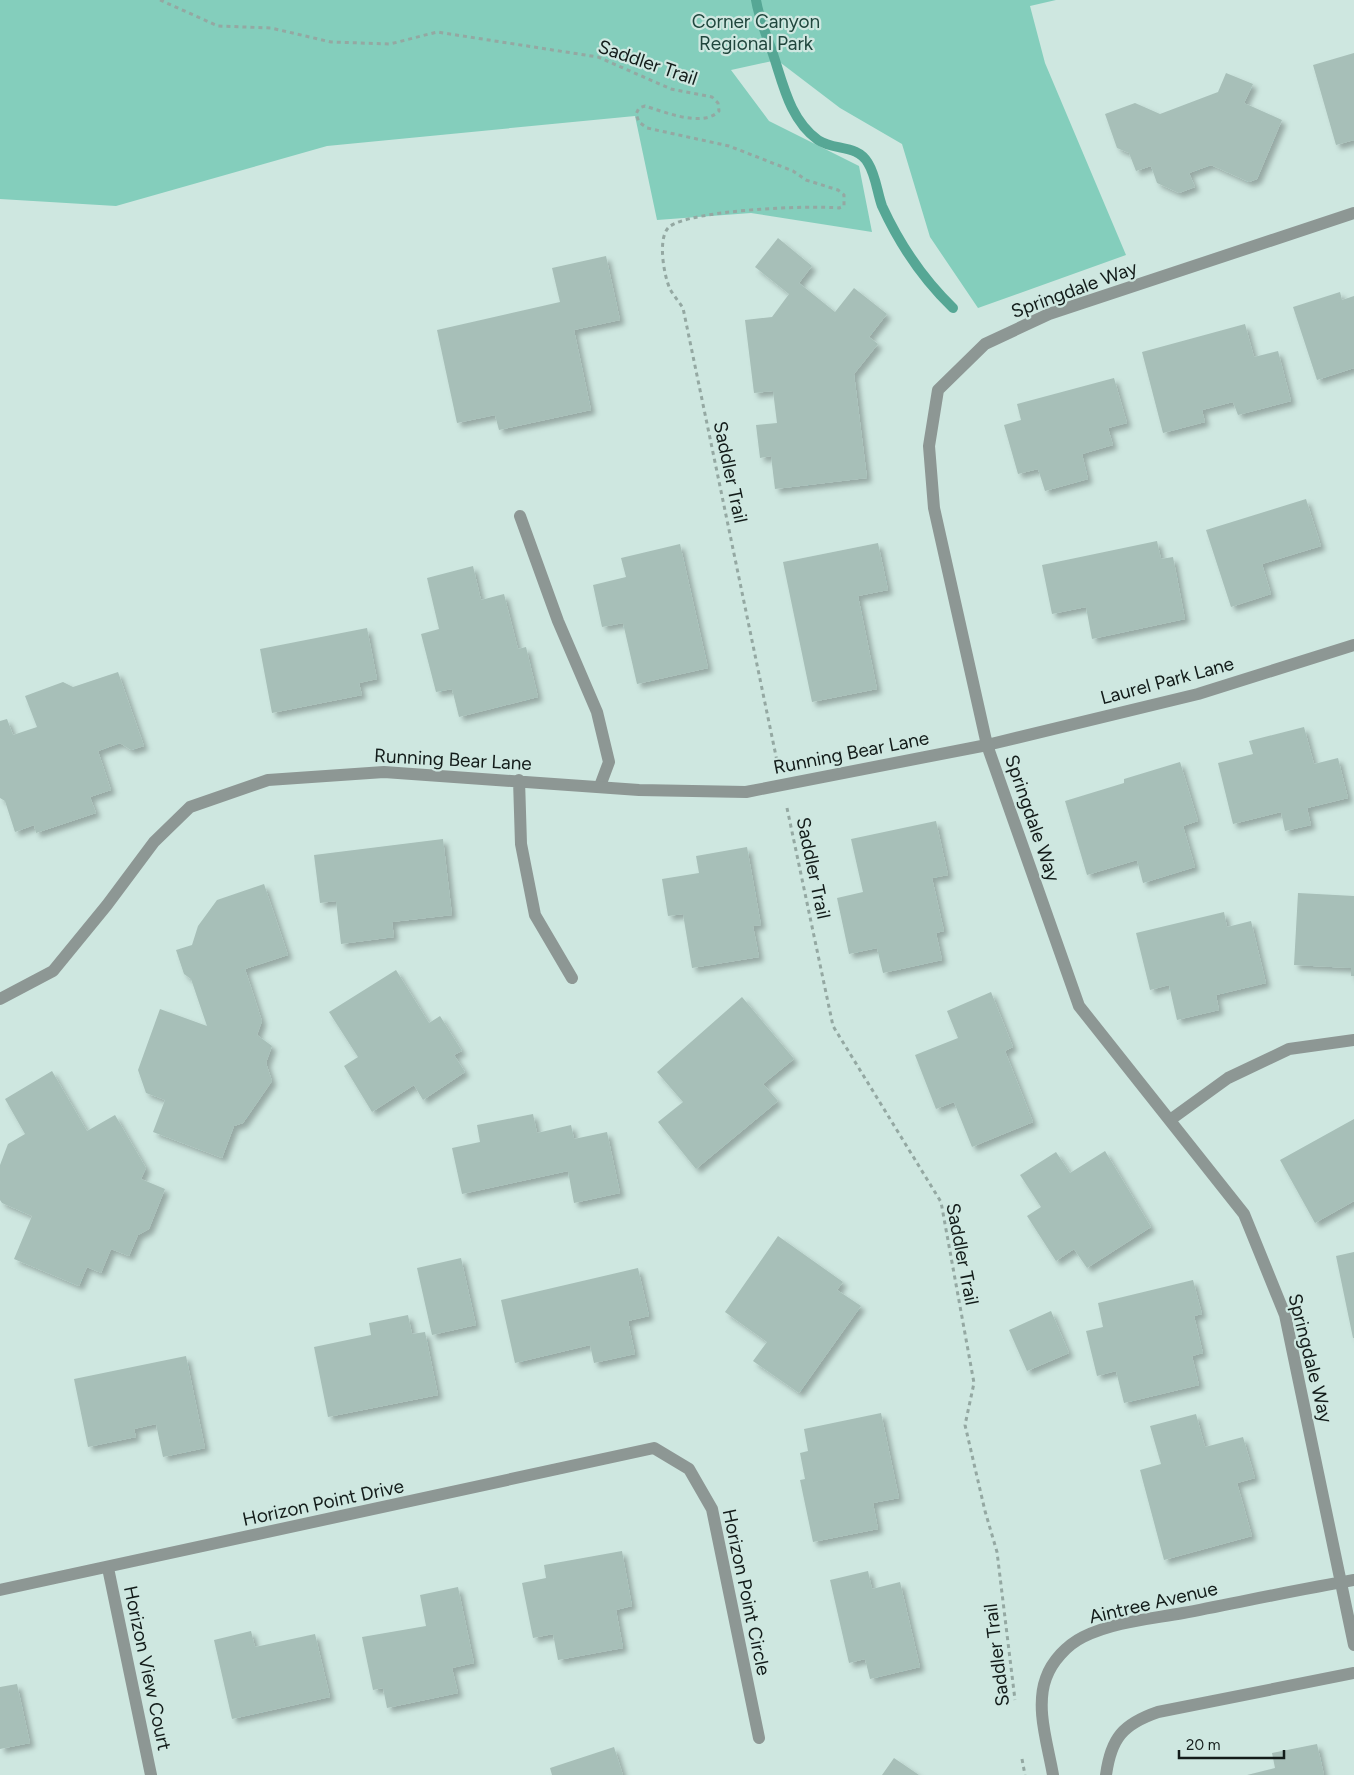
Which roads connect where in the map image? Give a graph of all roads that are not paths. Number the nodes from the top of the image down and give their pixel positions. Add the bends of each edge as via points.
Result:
1 (1354, 213) edge
2 (520, 516) dead end
3 (1354, 645) edge
4 (987, 745) junction
5 (519, 780) junction
6 (600, 786) junction
7 (572, 978) dead end
8 (0, 999) edge
9 (1354, 1040) edge
10 (1170, 1120) junction
11 (654, 1448) joint
12 (108, 1568) junction
13 (1348, 1581) edge
14 (0, 1590) edge
15 (1354, 1645) edge
16 (1354, 1673) edge
17 (759, 1738) dead end
18 (151, 1775) edge
19 (1053, 1775) edge
20 (1106, 1775) edge

1 - 4 street, Springdale Way via 1050,314 985,344 938,390 929,446 934,508
2 - 6 street via 558,621 597,712 609,762
3 - 4 street, Laurel Park Lane via 1198,694
4 - 6 street, Running Bear Lane via 746,792
4 - 10 street, Springdale Way via 1079,1006
5 - 6 street, Running Bear Lane
5 - 7 street via 521,844 535,915
5 - 8 street, Running Bear Lane via 384,772 268,780 190,807 154,842 53,971
9 - 10 street via 1289,1049 1228,1078
10 - 13 street, Springdale Way via 1244,1214 1285,1315
11 - 12 street, Horizon Point Drive
11 - 17 street, Horizon Point Circle via 689,1469 712,1509
12 - 14 street, Horizon Point Drive
12 - 18 street, Horizon View Court
13 - 15 street, Springdale Way
13 - 19 street, Aintree Avenue via 1121,1625 1083,1637 1066,1648 1045,1678 1042,1697 1042,1718
16 - 20 street via 1142,1717 1116,1738

